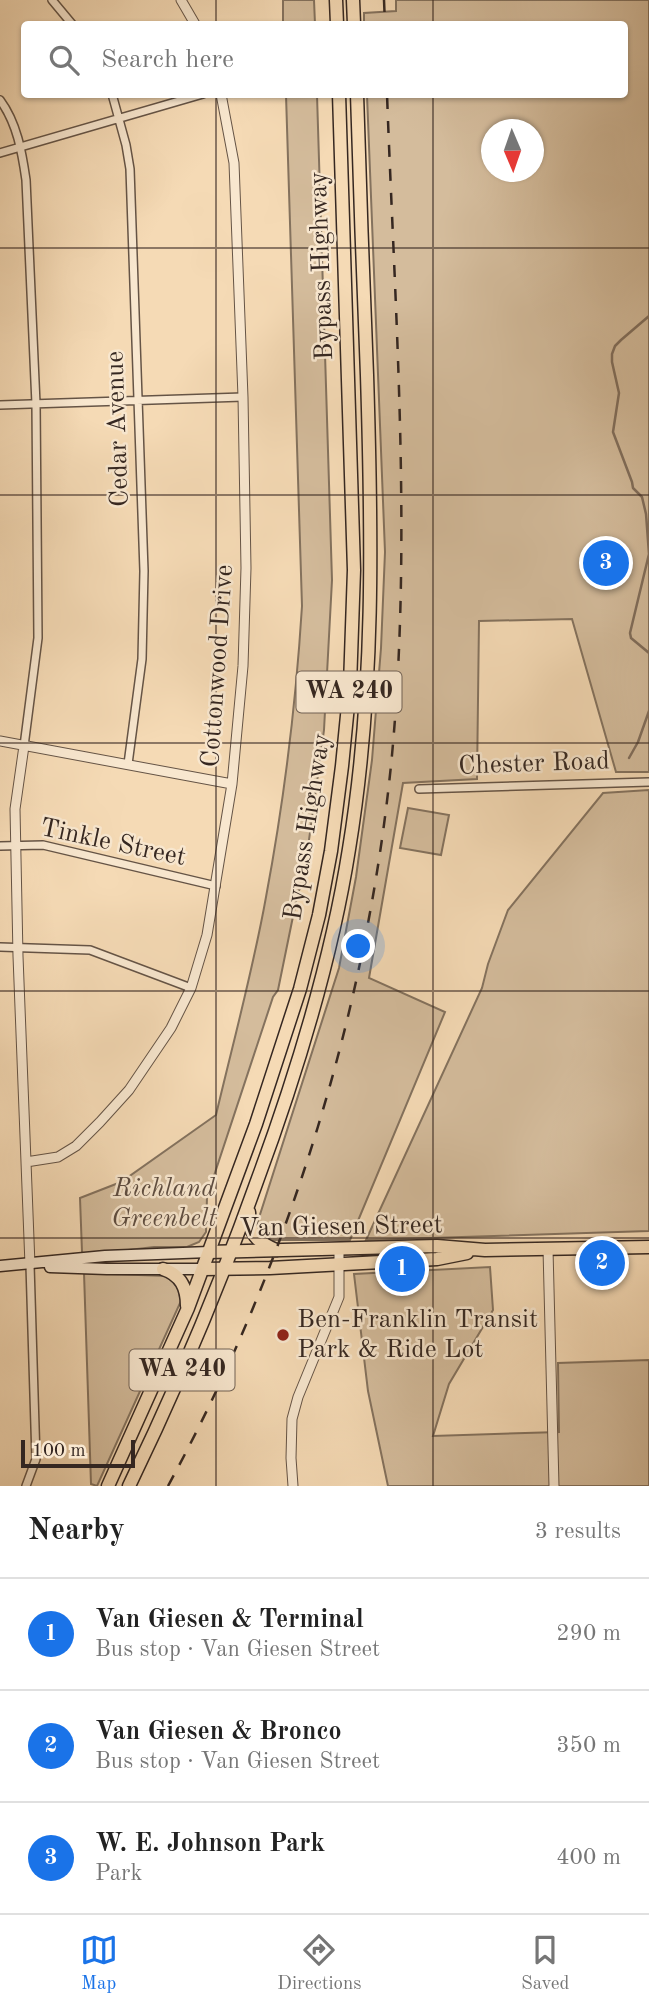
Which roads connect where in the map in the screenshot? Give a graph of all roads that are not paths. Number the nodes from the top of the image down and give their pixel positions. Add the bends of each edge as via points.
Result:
1 (52, 0) edge
2 (181, 0) edge
3 (336, 0) edge
4 (354, 0) edge
5 (70, 21) edge
6 (193, 21) edge
7 (337, 21) edge
8 (354, 21) edge
9 (112, 98) edge
10 (190, 98) edge
11 (222, 98) edge
12 (339, 98) edge
13 (357, 98) edge
14 (0, 100) edge
15 (119, 119) junction
16 (20, 147) junction
17 (0, 153) edge
18 (243, 397) junction
19 (138, 400) junction
20 (36, 404) junction
21 (0, 405) edge
22 (0, 741) edge
23 (24, 746) junction
24 (128, 764) junction
25 (649, 782) edge
26 (232, 784) junction
27 (419, 789) dead end
28 (16, 845) junction
29 (0, 846) edge
30 (216, 886) junction
31 (18, 946) junction
32 (0, 947) edge
33 (191, 988) junction
34 (26, 1162) junction
35 (249, 1203) junction
36 (649, 1247) edge
37 (339, 1249) junction
38 (548, 1249) junction
39 (276, 1250) junction
40 (485, 1250) junction
41 (209, 1252) junction
42 (231, 1252) junction
43 (340, 1264) junction
44 (30, 1265) junction
45 (0, 1266) edge
46 (224, 1268) junction
47 (163, 1269) junction
48 (203, 1269) junction
49 (188, 1308) junction
50 (26, 1486) edge
51 (108, 1486) edge
52 (129, 1486) edge
53 (293, 1486) edge
54 (554, 1486) edge

1 - 5 street
2 - 6 street
3 - 7 main road
4 - 8 main road
9 - 15 street, Cedar Avenue
10 - 15 street
11 - 18 street, Cottonwood Drive via 234,163
12 - 41 main road, Bypass Highway / WA 240 via 354,540 342,766 326,883 300,989
13 - 35 main road, Bypass Highway / WA 240 via 372,552 363,736 350,846 324,970 292,1083
14 - 16 street via 11,115
15 - 16 street
15 - 19 street, Cedar Avenue via 130,169
16 - 17 street
16 - 20 street via 26,180
18 - 19 street
18 - 26 street, Cottonwood Drive via 245,630
19 - 20 street
19 - 24 street, Cedar Avenue via 142,659
20 - 21 street
20 - 23 street via 38,638
22 - 23 street
23 - 24 street
23 - 28 street via 15,803
24 - 26 street
25 - 27 street, Chester Road
26 - 30 street, Cottonwood Drive
28 - 29 street, Tinkle Street
28 - 30 street, Tinkle Street via 43,845
28 - 31 street
30 - 33 street, Cottonwood Drive
31 - 32 street
31 - 33 street via 90,950
31 - 34 street
33 - 34 street, Cottonwood Drive via 145,1068 100,1122 58,1157
34 - 44 street
35 - 39 main road via 253,1235
35 - 42 main road, Bypass Highway / WA 240
36 - 38 main road, Van Giesen Street
37 - 39 main road, Van Giesen Street
37 - 40 main road, Van Giesen Street
37 - 43 street
38 - 40 main road, Van Giesen Street
38 - 54 street
39 - 42 main road, Van Giesen Street
40 - 43 main road, Van Giesen Street via 437,1259
41 - 42 main road, Van Giesen Street
41 - 44 main road, Van Giesen Street via 105,1256
41 - 48 main road, Bypass Highway / WA 240
42 - 46 main road, Bypass Highway / WA 240
43 - 46 main road, Van Giesen Street
43 - 53 street via 339,1297 292,1419
44 - 45 main road, Van Giesen Street
44 - 47 main road, Van Giesen Street
44 - 50 street via 36,1459
46 - 48 main road, Van Giesen Street
46 - 52 main road, Bypass Highway / WA 240
47 - 48 main road, Van Giesen Street
47 - 49 main road via 181,1282
48 - 49 main road, Bypass Highway / WA 240
49 - 51 main road, Bypass Highway / WA 240

